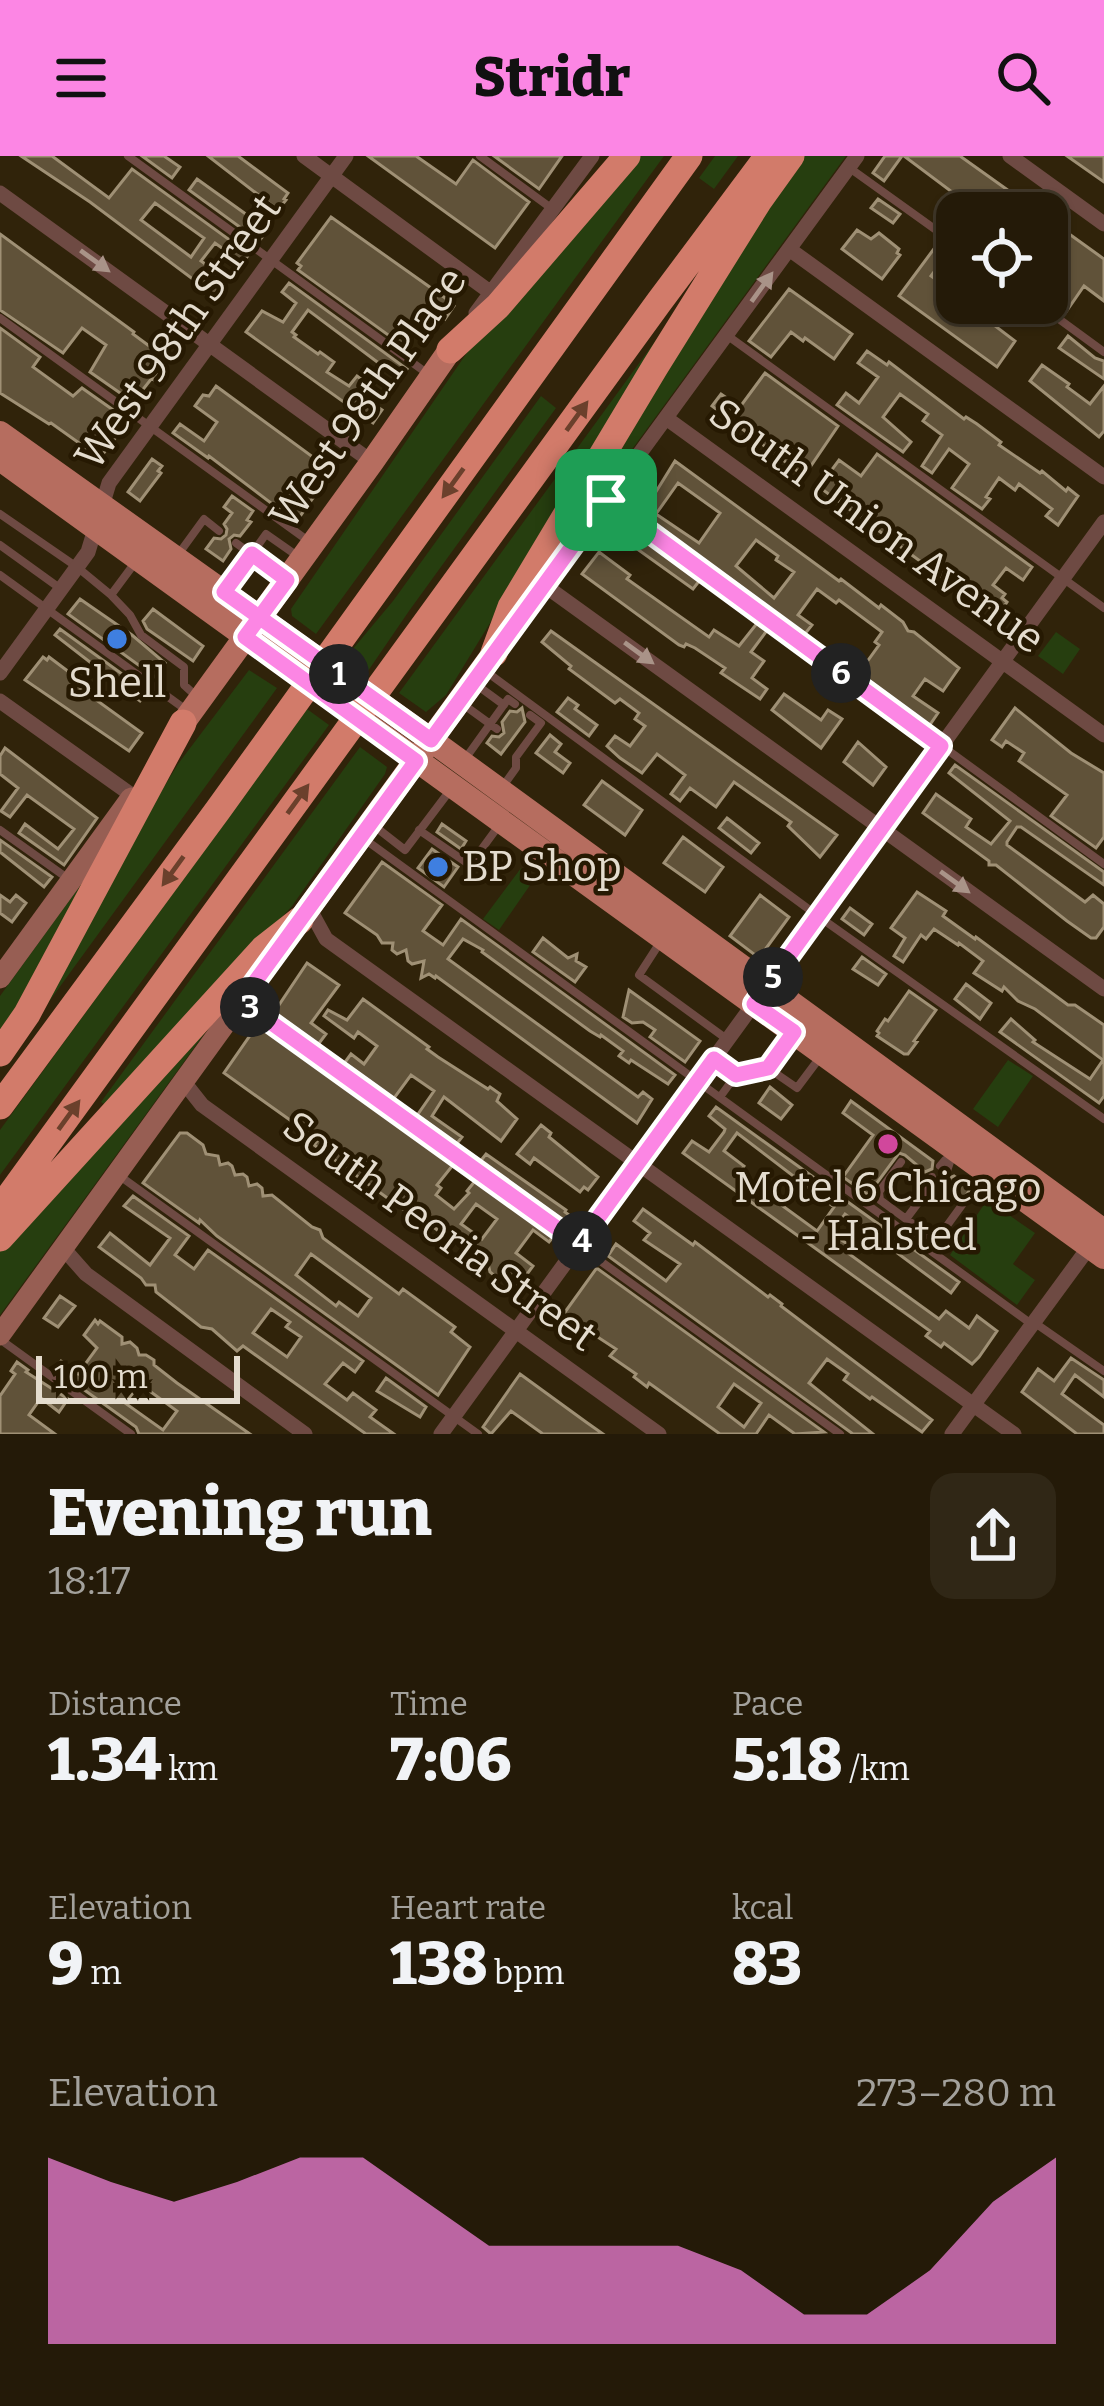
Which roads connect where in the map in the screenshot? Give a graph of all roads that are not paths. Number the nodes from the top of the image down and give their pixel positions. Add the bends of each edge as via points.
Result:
1 (128, 156) edge
2 (304, 156) edge
3 (346, 156) edge
4 (480, 156) edge
5 (592, 156) edge
6 (627, 156) edge
7 (688, 156) edge
8 (768, 156) edge
9 (791, 156) edge
10 (1010, 156) edge
11 (853, 162) edge
12 (331, 176) junction
13 (0, 193) edge
14 (551, 208) junction
15 (1104, 224) edge
16 (936, 228) edge
17 (789, 249) junction
18 (270, 260) junction
19 (490, 292) junction
20 (0, 318) edge
21 (1066, 324) edge
22 (726, 335) junction
23 (209, 344) junction
24 (450, 350) junction
25 (1104, 352) edge
26 (432, 376) junction
27 (666, 418) junction
28 (150, 426) junction
29 (0, 433) edge
30 (0, 459) edge
31 (373, 462) junction
32 (1104, 477) edge
33 (606, 500) junction
34 (0, 514) edge
35 (99, 518) junction
36 (1104, 522) edge
37 (219, 531) dead end
38 (236, 542) dead end
39 (0, 545) edge
40 (252, 554) junction
41 (176, 558) junction
42 (138, 559) junction
43 (301, 561) junction
44 (77, 567) junction
45 (0, 575) edge
46 (1063, 578) junction
47 (544, 585) junction
48 (61, 589) junction
49 (224, 592) junction
50 (111, 596) junction
51 (1104, 608) edge
52 (46, 609) junction
53 (253, 627) junction
54 (1003, 662) junction
55 (0, 673) edge
56 (477, 676) junction
57 (0, 700) edge
58 (191, 712) junction
59 (530, 715) dead end
60 (523, 724) dead end
61 (494, 726) junction
62 (534, 733) junction
63 (1104, 735) edge
64 (512, 740) dead end
65 (941, 746) junction
66 (523, 748) junction
67 (504, 750) dead end
68 (423, 751) junction
69 (516, 758) junction
70 (462, 763) junction
71 (452, 788) junction
72 (500, 790) junction
73 (133, 796) junction
74 (501, 823) junction
75 (882, 828) junction
76 (0, 830) edge
77 (366, 830) junction
78 (419, 830) junction
79 (1104, 865) edge
80 (71, 881) junction
81 (305, 914) junction
82 (818, 916) junction
83 (663, 938) junction
84 (3, 968) edge
85 (1104, 989) edge
86 (760, 995) junction
87 (241, 1001) junction
88 (794, 1032) junction
89 (728, 1040) junction
90 (0, 1053) edge
91 (823, 1053) junction
92 (714, 1059) junction
93 (768, 1068) junction
94 (736, 1075) junction
95 (698, 1081) junction
96 (183, 1082) junction
97 (720, 1097) junction
98 (0, 1106) edge
99 (1104, 1119) edge
100 (901, 1162) dead end
101 (638, 1164) junction
102 (116, 1174) junction
103 (934, 1180) dead end
104 (962, 1205) dead end
105 (0, 1209) edge
106 (906, 1220) junction
107 (0, 1238) edge
108 (1101, 1238) edge
109 (579, 1244) junction
110 (63, 1248) junction
111 (1033, 1323) junction
112 (517, 1330) junction
113 (0, 1337) edge
114 (1104, 1371) edge
115 (974, 1405) junction
116 (454, 1417) junction
117 (131, 1434) edge
118 (305, 1434) edge
119 (441, 1434) edge
120 (478, 1434) edge
121 (659, 1434) edge
122 (840, 1434) edge
123 (952, 1434) edge
124 (1014, 1434) edge

1 - 18 lane
2 - 12 street
3 - 12 street, West 98th Street
4 - 14 lane
5 - 14 street, West 98th Place
6 - 24 highway
7 -> 98 highway
105 -> 8 highway
9 - 56 highway via 655,367
10 - 15 street
11 - 16 lane
11 - 17 street
12 - 18 street, West 98th Street
12 - 19 street
13 -> 23 street
14 - 19 street, West 98th Place
22 -> 17 street
17 - 32 street
18 - 23 street, West 98th Street
18 - 26 lane
19 - 24 street, West 98th Place
20 - 28 lane
21 - 25 lane
22 - 27 street
22 - 46 lane
23 - 28 street, West 98th Street
23 - 31 street
24 - 26 main road, West 98th Place
26 - 31 main road, West 98th Place
27 - 33 street
27 - 54 street, South Union Avenue
28 - 35 street, West 98th Street via 109,483
28 - 43 lane
29 - 35 main road
30 - 35 main road
31 - 43 main road, West 98th Place
33 - 47 street
33 - 65 lane
34 - 44 lane
35 - 41 main road
35 - 42 main road
35 - 44 street, West 98th Street
36 - 46 street
37 - 41 lane via 204,519
38 - 40 lane
39 - 48 lane
40 - 43 lane
40 - 43 lane via 266,534
40 - 49 lane
41 - 49 main road
42 - 50 lane
42 - 53 main road
43 - 53 main road, West 98th Place
44 - 48 street, West 98th Street
44 - 50 lane
45 - 52 lane
46 - 51 lane
46 - 54 street
47 - 56 street
47 -> 75 street
48 - 52 street, West 98th Street
49 - 53 main road
50 - 58 lane via 141,635 184,667
52 - 55 street, West 98th Street
52 - 58 lane
53 - 58 main road, West 98th Place
53 - 68 main road
54 - 63 street, South Union Avenue
54 - 65 street
56 - 61 lane
56 - 61 lane via 507,708
56 - 68 main road
56 - 82 lane
57 - 73 street
58 - 73 street, West 98th Place
58 - 90 highway
59 - 62 lane via 541,723
60 - 62 lane
61 - 70 lane
62 - 66 lane
64 - 66 lane
65 - 75 street
65 - 79 lane
66 - 69 lane
67 - 69 lane
68 - 70 main road
68 - 71 main road
68 - 77 main road
69 - 72 lane
70 - 72 main road
71 - 74 main road
71 - 78 lane
72 - 86 main road
73 - 80 street, West 98th Place
74 - 78 lane via 470,865
74 - 83 main road
75 - 82 street
75 -> 85 street
76 - 80 lane
77 - 78 lane via 405,850
77 - 81 main road
77 - 95 lane
80 - 84 street, West 98th Place
81 - 87 street
81 - 101 street via 326,939
81 - 107 highway via 263,949
82 - 86 street
82 - 99 lane
83 - 86 main road
83 - 89 lane via 639,975
86 - 88 main road
86 - 89 street
86 - 108 main road
87 - 96 street
87 - 109 lane
88 - 91 main road
88 - 93 lane
89 - 92 street
91 - 93 lane via 797,1088
91 - 108 main road via 949,1161
92 - 94 lane
92 - 95 street
93 - 94 lane
94 - 97 lane
95 - 97 lane
95 - 101 street
96 - 102 street
96 - 112 street, South Peoria Street via 202,1105
97 - 111 lane
100 - 106 lane via 879,1192
101 - 109 street
101 - 115 street
102 - 110 street
102 - 116 lane
103 - 106 lane
104 - 106 lane via 938,1238
108 - 111 street
109 - 112 street
109 - 122 lane
110 - 113 street
110 - 118 street via 86,1274
111 - 114 lane
111 - 115 street
112 - 116 street
112 - 121 street, South Peoria Street
113 - 117 lane
115 - 123 street
115 - 124 street
116 - 119 street
116 - 120 lane

